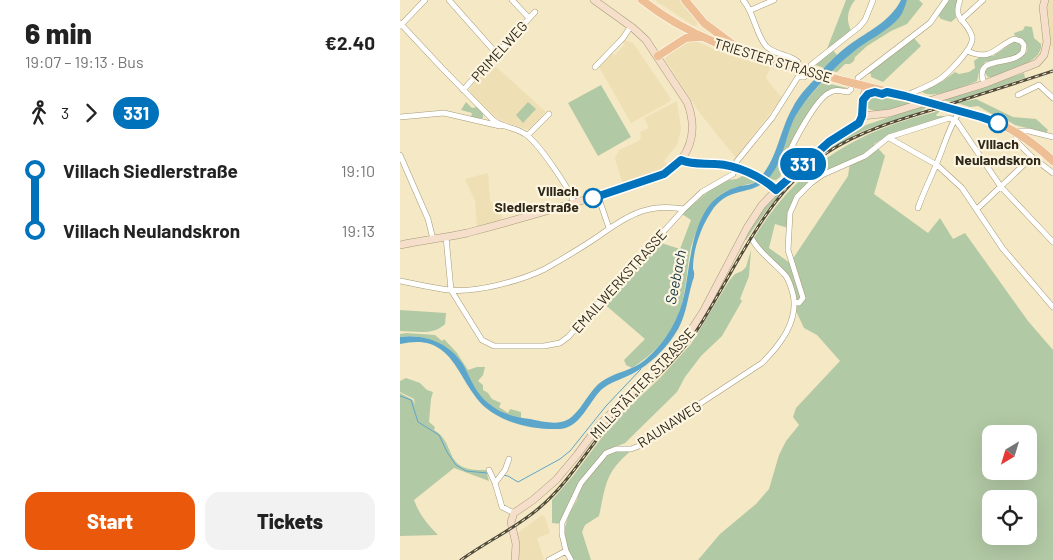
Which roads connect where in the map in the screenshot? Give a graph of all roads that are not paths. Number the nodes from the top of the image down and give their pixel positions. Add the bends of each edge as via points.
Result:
1 (425, 0) edge
2 (449, 0) edge
3 (512, 0) edge
4 (594, 0) edge
5 (604, 0) edge
6 (642, 0) edge
7 (685, 0) edge
8 (743, 0) edge
9 (774, 0) edge
10 (873, 0) edge
11 (946, 0) edge
12 (960, 0) edge
13 (983, 0) edge
14 (1043, 1) edge
15 (751, 10) junction
16 (535, 12) dead end
17 (614, 14) junction
18 (666, 17) junction
19 (529, 18) junction
20 (961, 20) junction
21 (400, 24) edge
22 (631, 26) junction
23 (702, 37) junction
24 (678, 42) junction
25 (967, 51) junction
26 (496, 54) junction
27 (747, 54) junction
28 (658, 56) junction
29 (798, 62) dead end
30 (811, 65) dead end
31 (595, 67) dead end
32 (800, 77) dead end
33 (861, 83) junction
34 (984, 84) junction
35 (851, 89) dead end
36 (463, 90) junction
37 (887, 92) junction
38 (1018, 95) dead end
39 (915, 98) junction
40 (1053, 98) edge
41 (863, 100) junction
42 (953, 108) junction
43 (488, 114) junction
44 (549, 114) dead end
45 (862, 116) junction
46 (400, 117) edge
47 (954, 120) junction
48 (483, 122) junction
49 (501, 126) junction
50 (528, 135) junction
51 (1018, 135) junction
52 (889, 137) junction
53 (1053, 137) edge
54 (400, 155) edge
55 (1032, 157) junction
56 (681, 160) junction
57 (1053, 161) edge
58 (937, 165) junction
59 (736, 168) junction
60 (1053, 173) edge
61 (788, 178) junction
62 (1001, 187) junction
63 (776, 190) junction
64 (598, 196) junction
65 (574, 203) junction
66 (918, 208) dead end
67 (684, 209) junction
68 (977, 209) junction
69 (609, 228) junction
70 (446, 237) junction
71 (433, 239) junction
72 (752, 239) dead end
73 (1053, 242) edge
74 (400, 245) edge
75 (400, 281) edge
76 (451, 290) junction
77 (794, 302) junction
78 (1053, 307) edge
79 (509, 458) dead end
80 (489, 470) dead end
81 (495, 480) junction
82 (514, 513) junction
83 (566, 551) junction
84 (515, 560) edge
85 (549, 560) edge
86 (571, 560) edge

1 - 21 street
2 - 26 street
3 - 19 street
4 - 17 street
5 - 17 street
6 - 18 main road, TRIESTER STRASSE
7 - 27 main road via 704,23
8 - 15 street
9 - 15 street
10 - 30 street via 859,27
11 - 33 street via 930,23
12 - 20 street via 957,15
13 - 20 street
14 - 34 street via 1047,42 1044,55 1031,66
15 - 29 street via 767,48
16 - 19 street, PRIMELWEG
17 - 22 street
18 - 23 main road, TRIESTER STRASSE
18 - 24 main road via 681,32
19 - 26 street, PRIMELWEG
20 - 25 street via 973,39
21 - 36 street
22 - 28 street
22 - 31 street
23 - 24 main road
23 - 27 main road, TRIESTER STRASSE
24 - 28 main road
25 - 34 street via 990,54 1014,39 1024,45 1023,52 1017,57 983,68
25 - 39 street via 943,78
26 - 36 street, PRIMELWEG
27 - 33 main road, TRIESTER STRASSE, bridge
28 - 56 street via 691,111 691,141
32 - 59 street via 737,161
33 - 37 main road, TRIESTER STRASSE
33 - 41 street
34 - 45 street via 890,113
35 - 61 street via 848,92 831,91 817,105 800,130 786,162
36 - 43 street
37 - 39 main road, TRIESTER STRASSE
37 - 41 street via 868,94
38 - 40 street via 1039,85
39 - 42 main road, TRIESTER STRASSE
41 - 45 street
42 - 47 street
42 - 51 main road, TRIESTER STRASSE via 998,123
43 - 48 street
43 - 49 street
44 - 50 street
45 - 61 street, MILLSTÄTTER STRASSE via 859,123 829,142
46 - 48 street via 444,113
47 - 52 street, RAUNAWEG via 949,118
47 - 58 street
47 - 62 street
48 - 49 street
49 - 50 street
50 - 65 street via 557,172
51 - 53 street via 1020,131 1029,131
51 - 55 street via 1015,140
51 - 57 main road, TRIESTER STRASSE
52 - 58 street
52 - 77 street, RAUNAWEG via 865,156 822,175 794,202 790,213 788,250 802,298 799,303
54 - 71 street via 428,219
55 - 60 street
55 - 62 street
56 - 59 street
56 - 64 street via 664,174
58 - 66 street
58 - 68 street via 962,188
59 - 63 street
59 - 67 street, EMAILWERKSTRASSE via 730,176 702,192
61 - 63 street, MILLSTÄTTER STRASSE
62 - 68 street
62 - 73 street
63 - 82 street, MILLSTÄTTER STRASSE via 749,224 686,338 600,424 556,480
64 - 65 street
64 - 69 street
65 - 70 street
67 - 69 street via 664,207 630,214
67 - 76 street, EMAILWERKSTRASSE via 560,343 544,346 489,345 478,336
68 - 78 street via 1003,250
69 - 76 street via 544,269 488,287
70 - 71 street
70 - 76 street, EMAILWERKSTRASSE
71 - 74 street
72 - 77 street, RAUNAWEG via 788,279
75 - 76 street
77 - 83 street, RAUNAWEG via 789,327 762,363 639,446 616,449 603,455 578,487 565,517 562,530
79 - 81 street via 504,472
80 - 81 street
81 - 82 street via 502,506
82 - 84 street
83 - 85 street
83 - 86 street, RAUNAWEG

